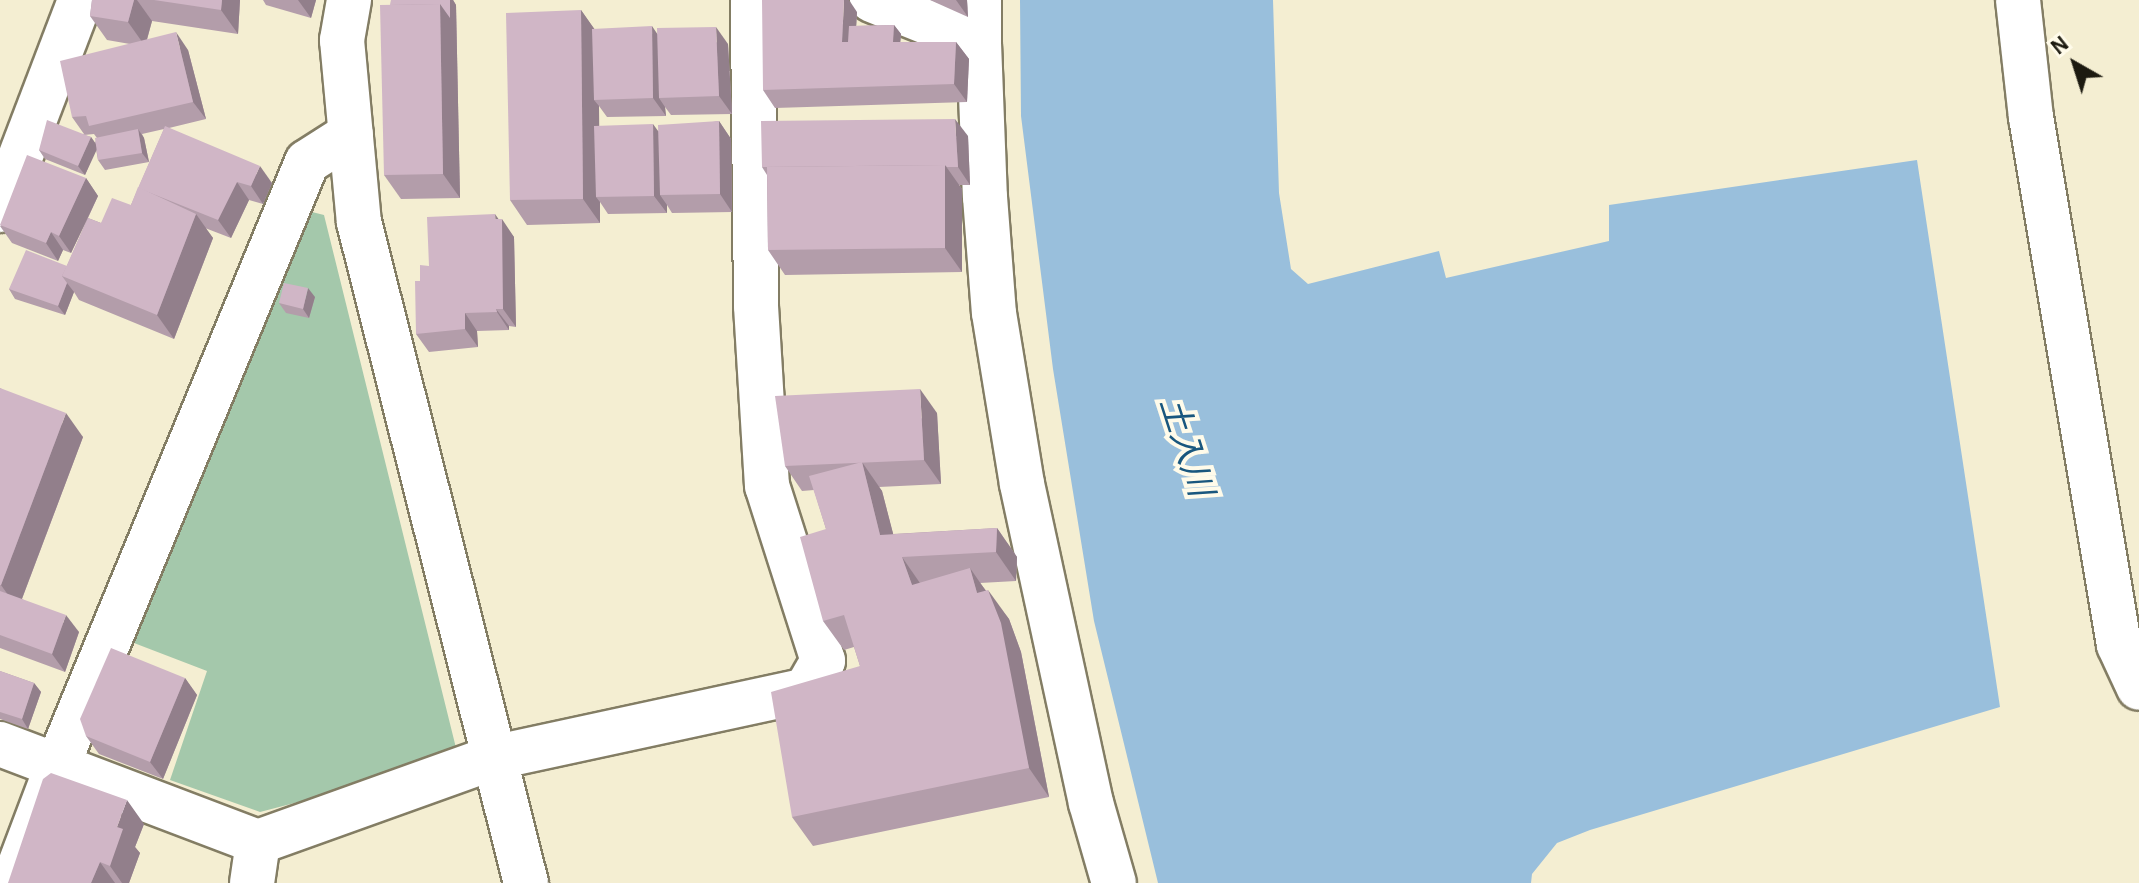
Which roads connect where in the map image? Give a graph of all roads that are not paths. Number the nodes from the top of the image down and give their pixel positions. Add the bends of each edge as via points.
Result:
1 (80, 0) edge
2 (349, 0) edge
3 (753, 0) edge
4 (872, 0) edge
5 (979, 0) edge
6 (2018, 0) edge
7 (979, 43) junction
8 (351, 134) junction
9 (0, 210) edge
10 (2139, 591) edge
11 (2119, 645) junction
12 (2139, 688) edge
13 (0, 744) edge
14 (492, 758) junction
15 (58, 764) junction
16 (255, 862) edge
17 (13, 883) edge
18 (526, 883) edge
19 (1114, 883) edge

1 - 9 street
2 - 8 street via 342,40
3 - 14 street via 756,306 767,486 823,661 806,690
4 - 7 street
5 - 7 street
6 - 11 street via 2031,117
7 - 19 street via 997,329 1025,499 1091,803
8 - 14 street via 359,222
8 - 15 street via 307,162
10 - 11 street
11 - 12 street
13 - 15 street
14 - 16 street
14 - 18 street
15 - 16 street
15 - 17 street

